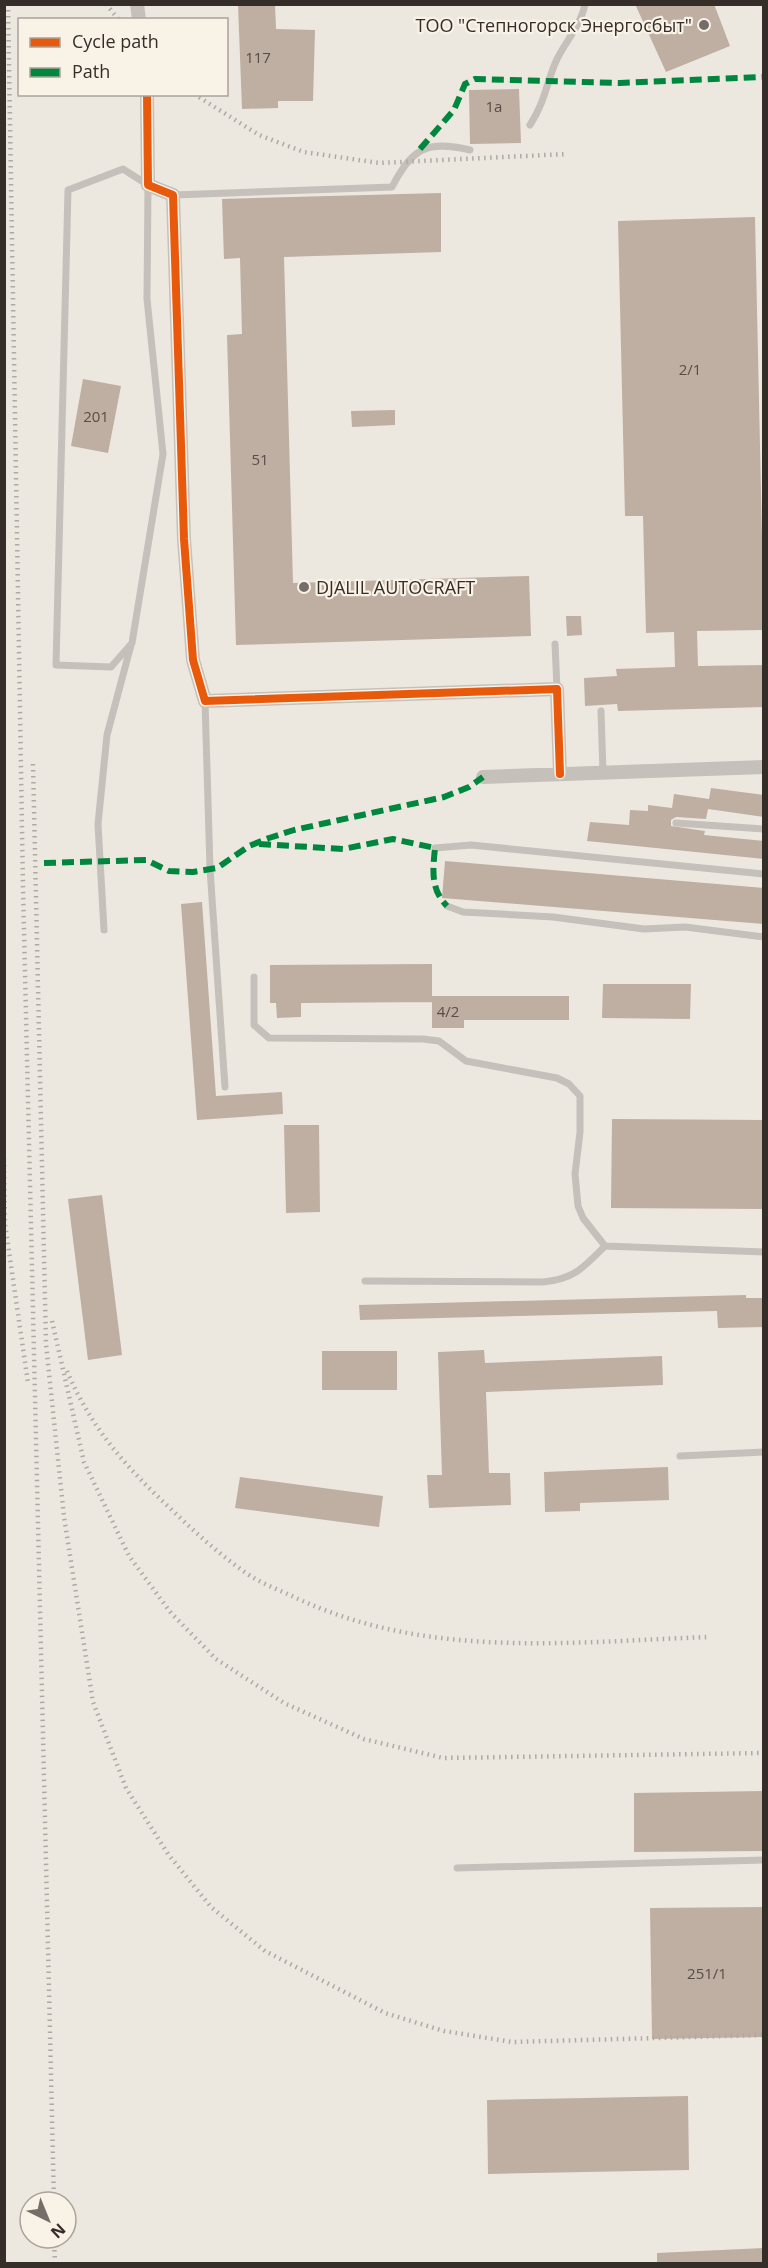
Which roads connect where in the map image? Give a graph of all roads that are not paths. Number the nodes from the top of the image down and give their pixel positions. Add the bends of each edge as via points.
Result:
1 (585, 4) edge
2 (147, 96) edge
3 (530, 125) dead end
4 (470, 150) dead end
5 (148, 186) junction
6 (173, 195) junction
7 (132, 643) junction
8 (555, 644) dead end
9 (557, 689) junction
10 (205, 701) junction
11 (601, 711) dead end
12 (764, 767) edge
13 (603, 773) junction
14 (560, 774) junction
15 (483, 777) dead end
16 (676, 824) dead end
17 (764, 829) edge
18 (435, 848) dead end
19 (764, 874) edge
20 (447, 906) dead end
21 (104, 930) dead end
22 (764, 937) edge
23 (254, 977) dead end
24 (225, 1087) dead end
25 (604, 1246) junction
26 (764, 1252) edge
27 (364, 1281) dead end
28 (764, 1452) edge
29 (680, 1456) dead end
30 (764, 1860) edge
31 (457, 1868) dead end

1 - 3 lane via 556,61 543,106
2 - 5 street
4 - 6 lane via 435,145 420,149 392,187
5 - 6 street
5 - 7 lane via 147,299 164,454
5 - 7 lane via 123,169 68,190 56,664 111,667
6 - 10 street via 184,539 193,660
7 - 21 lane via 107,735 98,824
8 - 9 lane
9 - 10 street
9 - 14 street
10 - 24 lane via 210,869
11 - 13 lane
12 - 13 street
13 - 14 street
14 - 15 street
16 - 17 lane
18 - 19 lane via 471,845
20 - 22 lane via 463,912 553,917 644,929 685,927
23 - 25 lane via 254,1025 269,1038 439,1041 466,1061 569,1083 580,1096 575,1174 578,1206
25 - 26 lane
25 - 27 lane via 565,1280
28 - 29 lane
30 - 31 lane

